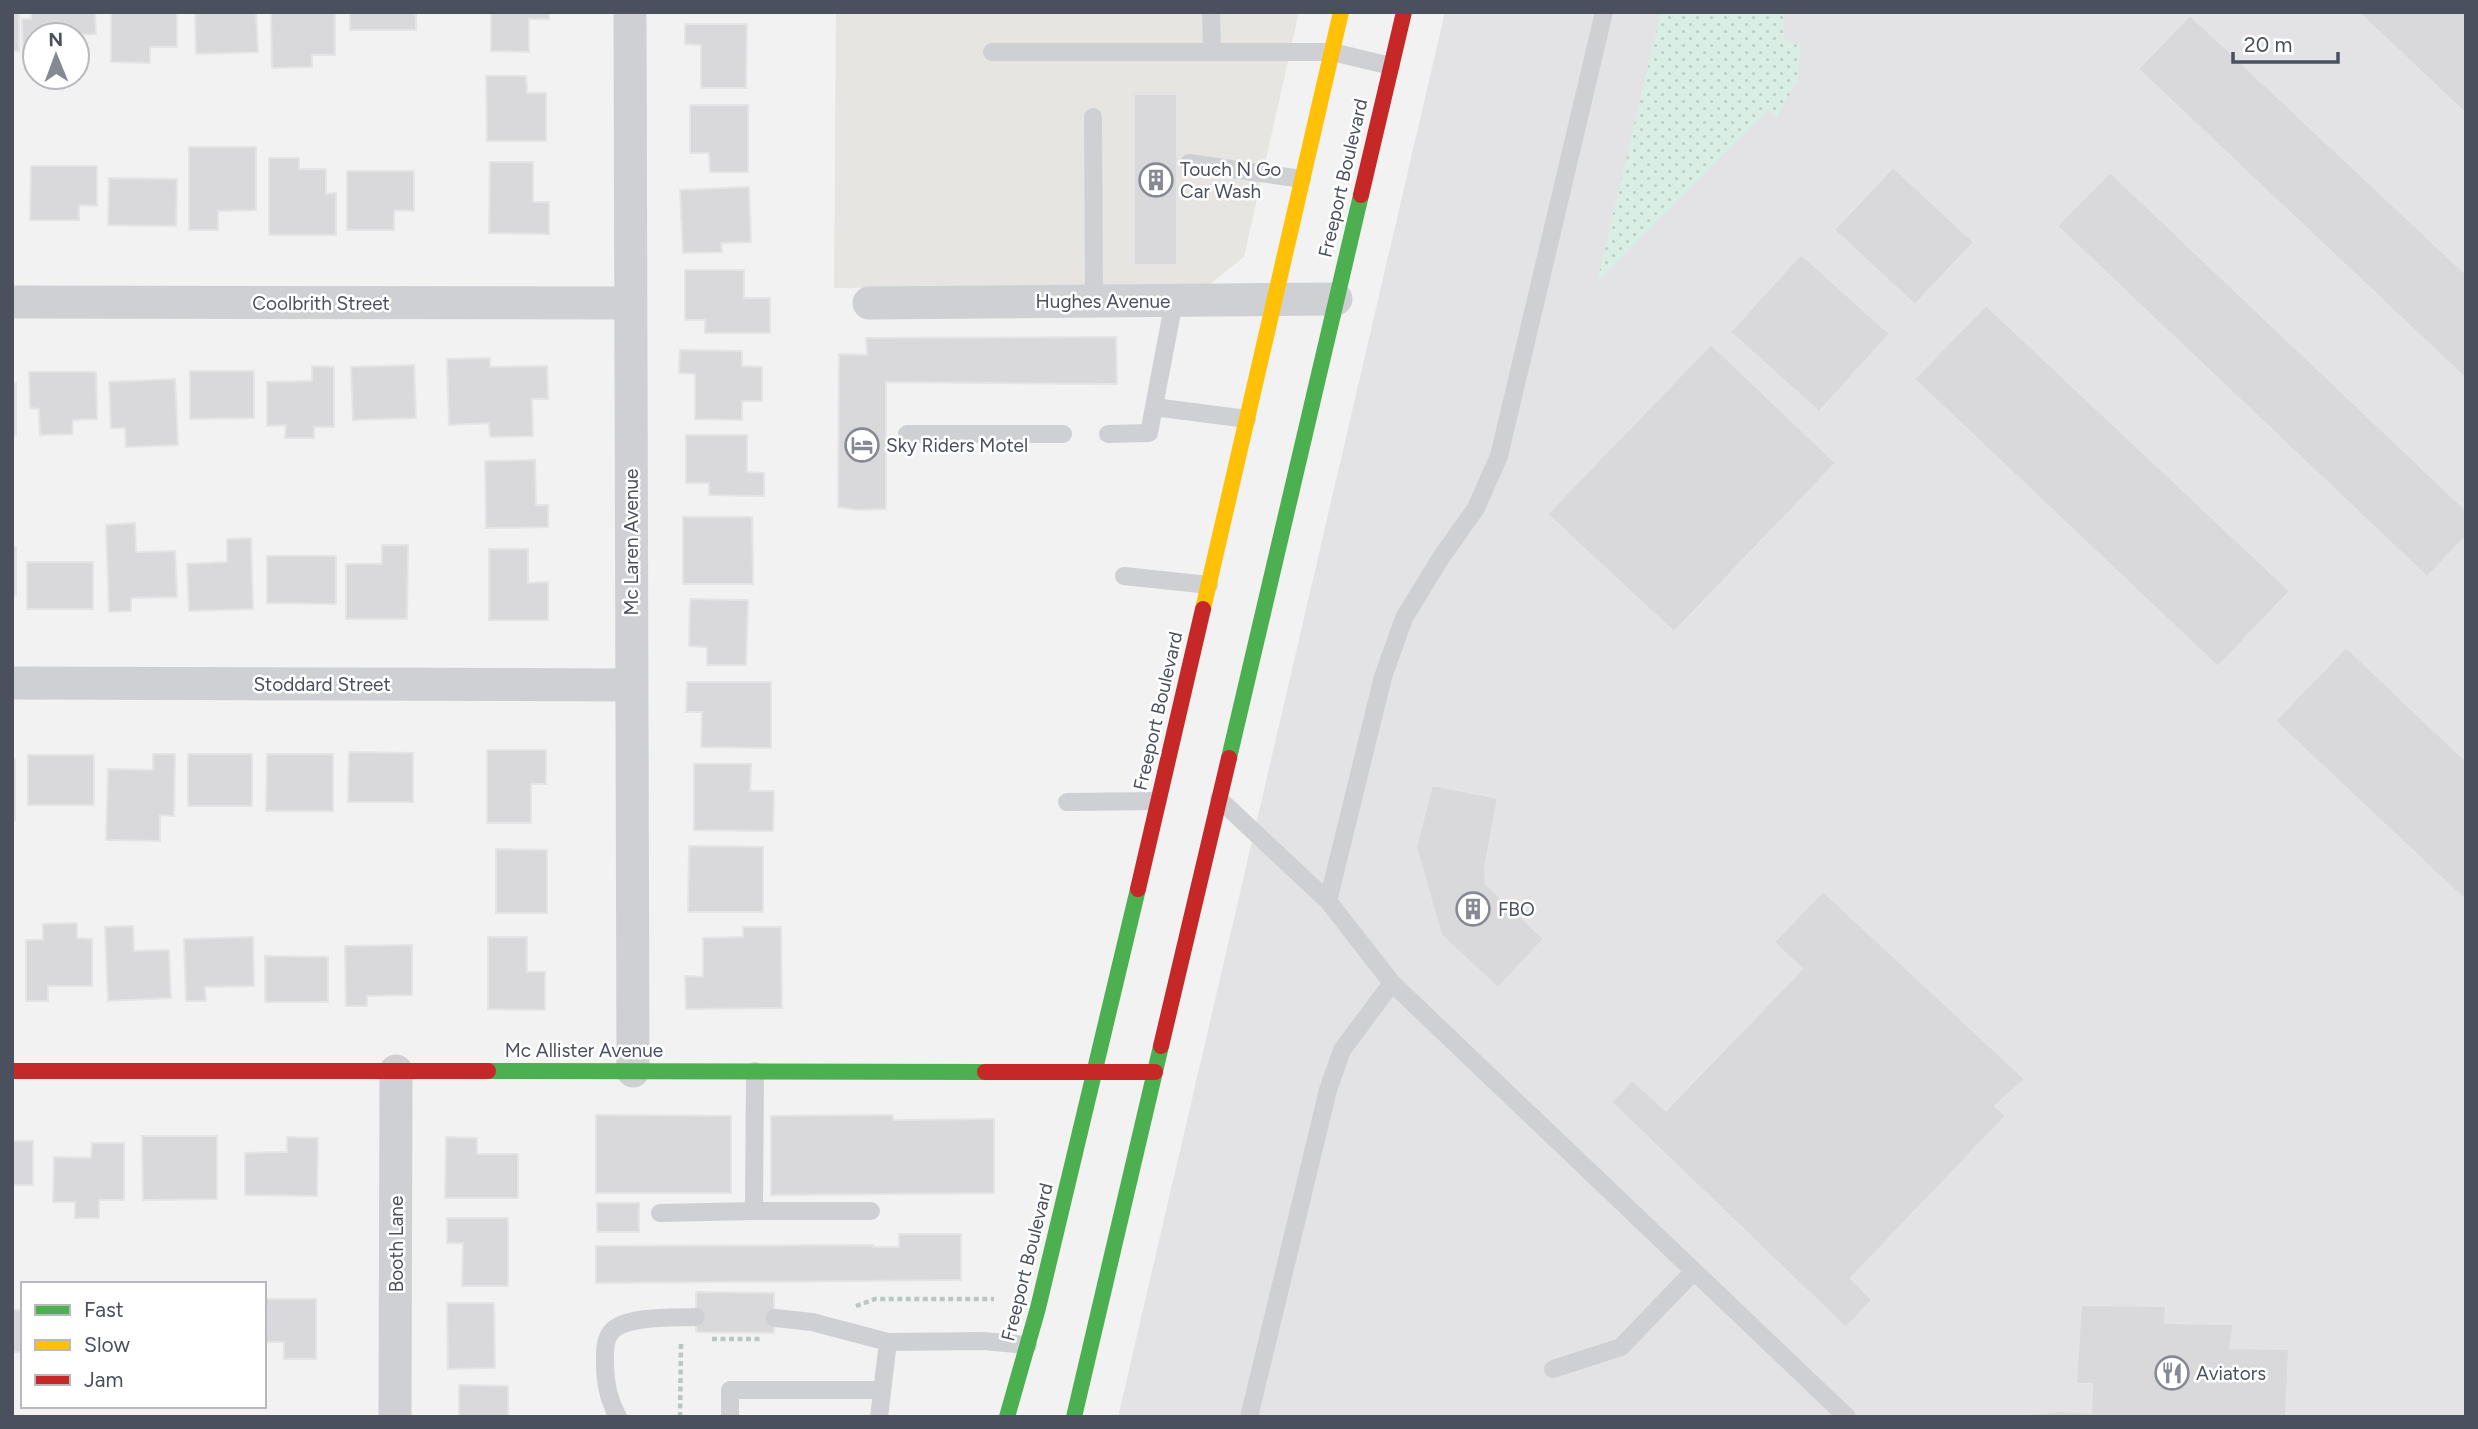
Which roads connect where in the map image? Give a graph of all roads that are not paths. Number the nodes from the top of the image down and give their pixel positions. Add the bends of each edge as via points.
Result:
1 (630, 12) edge
2 (1211, 12) edge
3 (1341, 12) edge
4 (1404, 12) edge
5 (1604, 12) edge
6 (992, 52) dead end
7 (1212, 52) junction
8 (1332, 52) junction
9 (1391, 66) junction
10 (1094, 117) dead end
11 (1189, 163) dead end
12 (1303, 179) junction
13 (1336, 299) junction
14 (1275, 300) junction
15 (1174, 301) junction
16 (12, 302) edge
17 (1094, 302) junction
18 (631, 303) junction
19 (869, 303) dead end
20 (1154, 407) junction
21 (1247, 419) junction
22 (1108, 433) dead end
23 (907, 434) dead end
24 (1063, 434) dead end
25 (1124, 576) dead end
26 (1209, 585) junction
27 (12, 683) edge
28 (632, 685) junction
29 (1219, 799) junction
30 (1158, 801) junction
31 (1067, 802) dead end
32 (1328, 901) junction
33 (1392, 983) junction
34 (12, 1071) edge
35 (396, 1071) junction
36 (632, 1071) junction
37 (755, 1071) junction
38 (1096, 1072) junction
39 (1155, 1072) junction
40 (871, 1211) dead end
41 (754, 1212) junction
42 (660, 1213) dead end
43 (1693, 1272) junction
44 (696, 1317) dead end
45 (775, 1318) dead end
46 (888, 1342) junction
47 (1028, 1345) junction
48 (1553, 1370) dead end
49 (882, 1390) junction
50 (395, 1417) edge
51 (618, 1417) edge
52 (730, 1417) edge
53 (879, 1417) edge
54 (1007, 1417) edge
55 (1074, 1417) edge
56 (1249, 1417) edge
57 (1847, 1417) edge

1 - 18 street, Mc Laren Avenue
2 - 7 lane
3 - 8 main road, Freeport Boulevard
4 - 9 main road, Freeport Boulevard
5 - 32 lane via 1499,456 1476,508 1404,618 1384,677
6 - 7 lane
7 - 8 lane
8 - 9 lane
8 - 12 main road, Freeport Boulevard
9 - 13 main road, Freeport Boulevard
10 - 17 lane
11 - 12 lane
12 - 14 main road, Freeport Boulevard
13 - 14 street, Hughes Avenue
13 - 29 main road, Freeport Boulevard
14 - 15 street, Hughes Avenue
14 - 21 main road, Freeport Boulevard
15 - 17 street, Hughes Avenue
15 - 20 lane
16 - 18 street, Coolbrith Street
17 - 19 street, Hughes Avenue
18 - 28 street, Mc Laren Avenue
20 - 21 lane
20 - 22 lane via 1149,433
21 - 26 main road, Freeport Boulevard
23 - 24 lane
25 - 26 lane
26 - 30 main road, Freeport Boulevard
27 - 28 street, Stoddard Street
28 - 36 street, Mc Laren Avenue
29 - 32 lane
29 - 39 main road, Freeport Boulevard
30 - 31 lane
30 - 38 main road, Freeport Boulevard
32 - 33 lane
33 - 43 lane
33 - 56 lane via 1342,1050 1328,1090
34 - 35 main road, Mc Allister Avenue
35 - 36 main road, Mc Allister Avenue
35 - 50 street, Booth Lane
36 - 37 main road, Mc Allister Avenue
37 - 38 main road, Mc Allister Avenue
37 - 41 lane
38 - 39 main road, Mc Allister Avenue
38 - 47 main road, Freeport Boulevard
39 - 55 main road, Freeport Boulevard
40 - 41 lane
41 - 42 lane
43 - 48 lane via 1621,1347
43 - 57 lane
44 - 51 lane via 626,1323 612,1332 605,1346 605,1379
45 - 46 lane via 812,1322
46 - 47 lane
46 - 49 lane
47 - 54 main road, Freeport Boulevard
49 - 52 lane via 730,1390
49 - 53 lane

